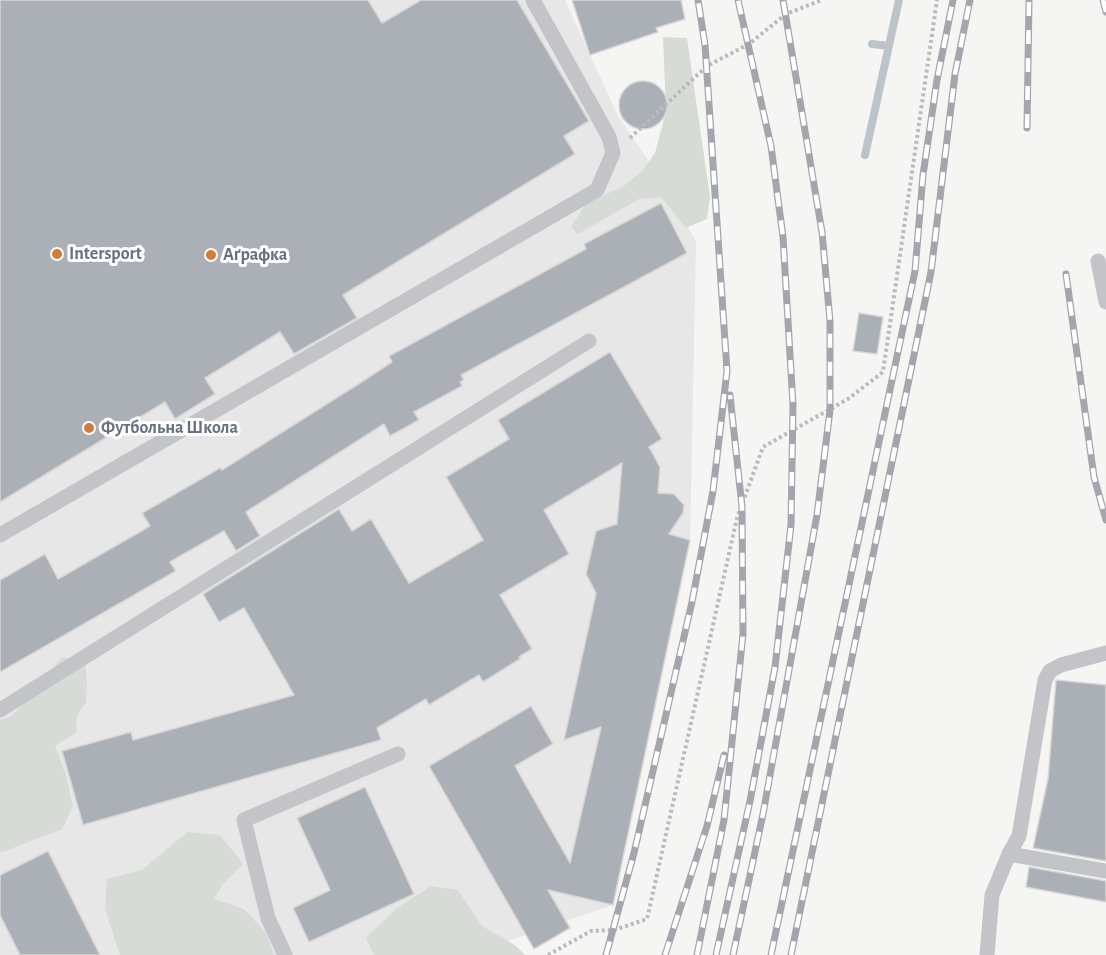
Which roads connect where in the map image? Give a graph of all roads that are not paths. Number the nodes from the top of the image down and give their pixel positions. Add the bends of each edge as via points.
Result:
1 (533, 0) edge
2 (1098, 261) dead end
3 (1106, 302) edge
4 (589, 341) dead end
5 (0, 535) edge
6 (1106, 653) edge
7 (0, 710) edge
8 (398, 754) dead end
9 (1009, 854) junction
10 (1106, 871) edge
11 (285, 955) edge
12 (987, 955) edge

1 - 5 lane via 609,137 613,153 597,190
2 - 3 lane
4 - 7 lane
6 - 9 lane via 1061,664 1045,680 1019,836
8 - 11 lane via 244,820 268,918
9 - 10 lane
9 - 12 lane via 992,896

